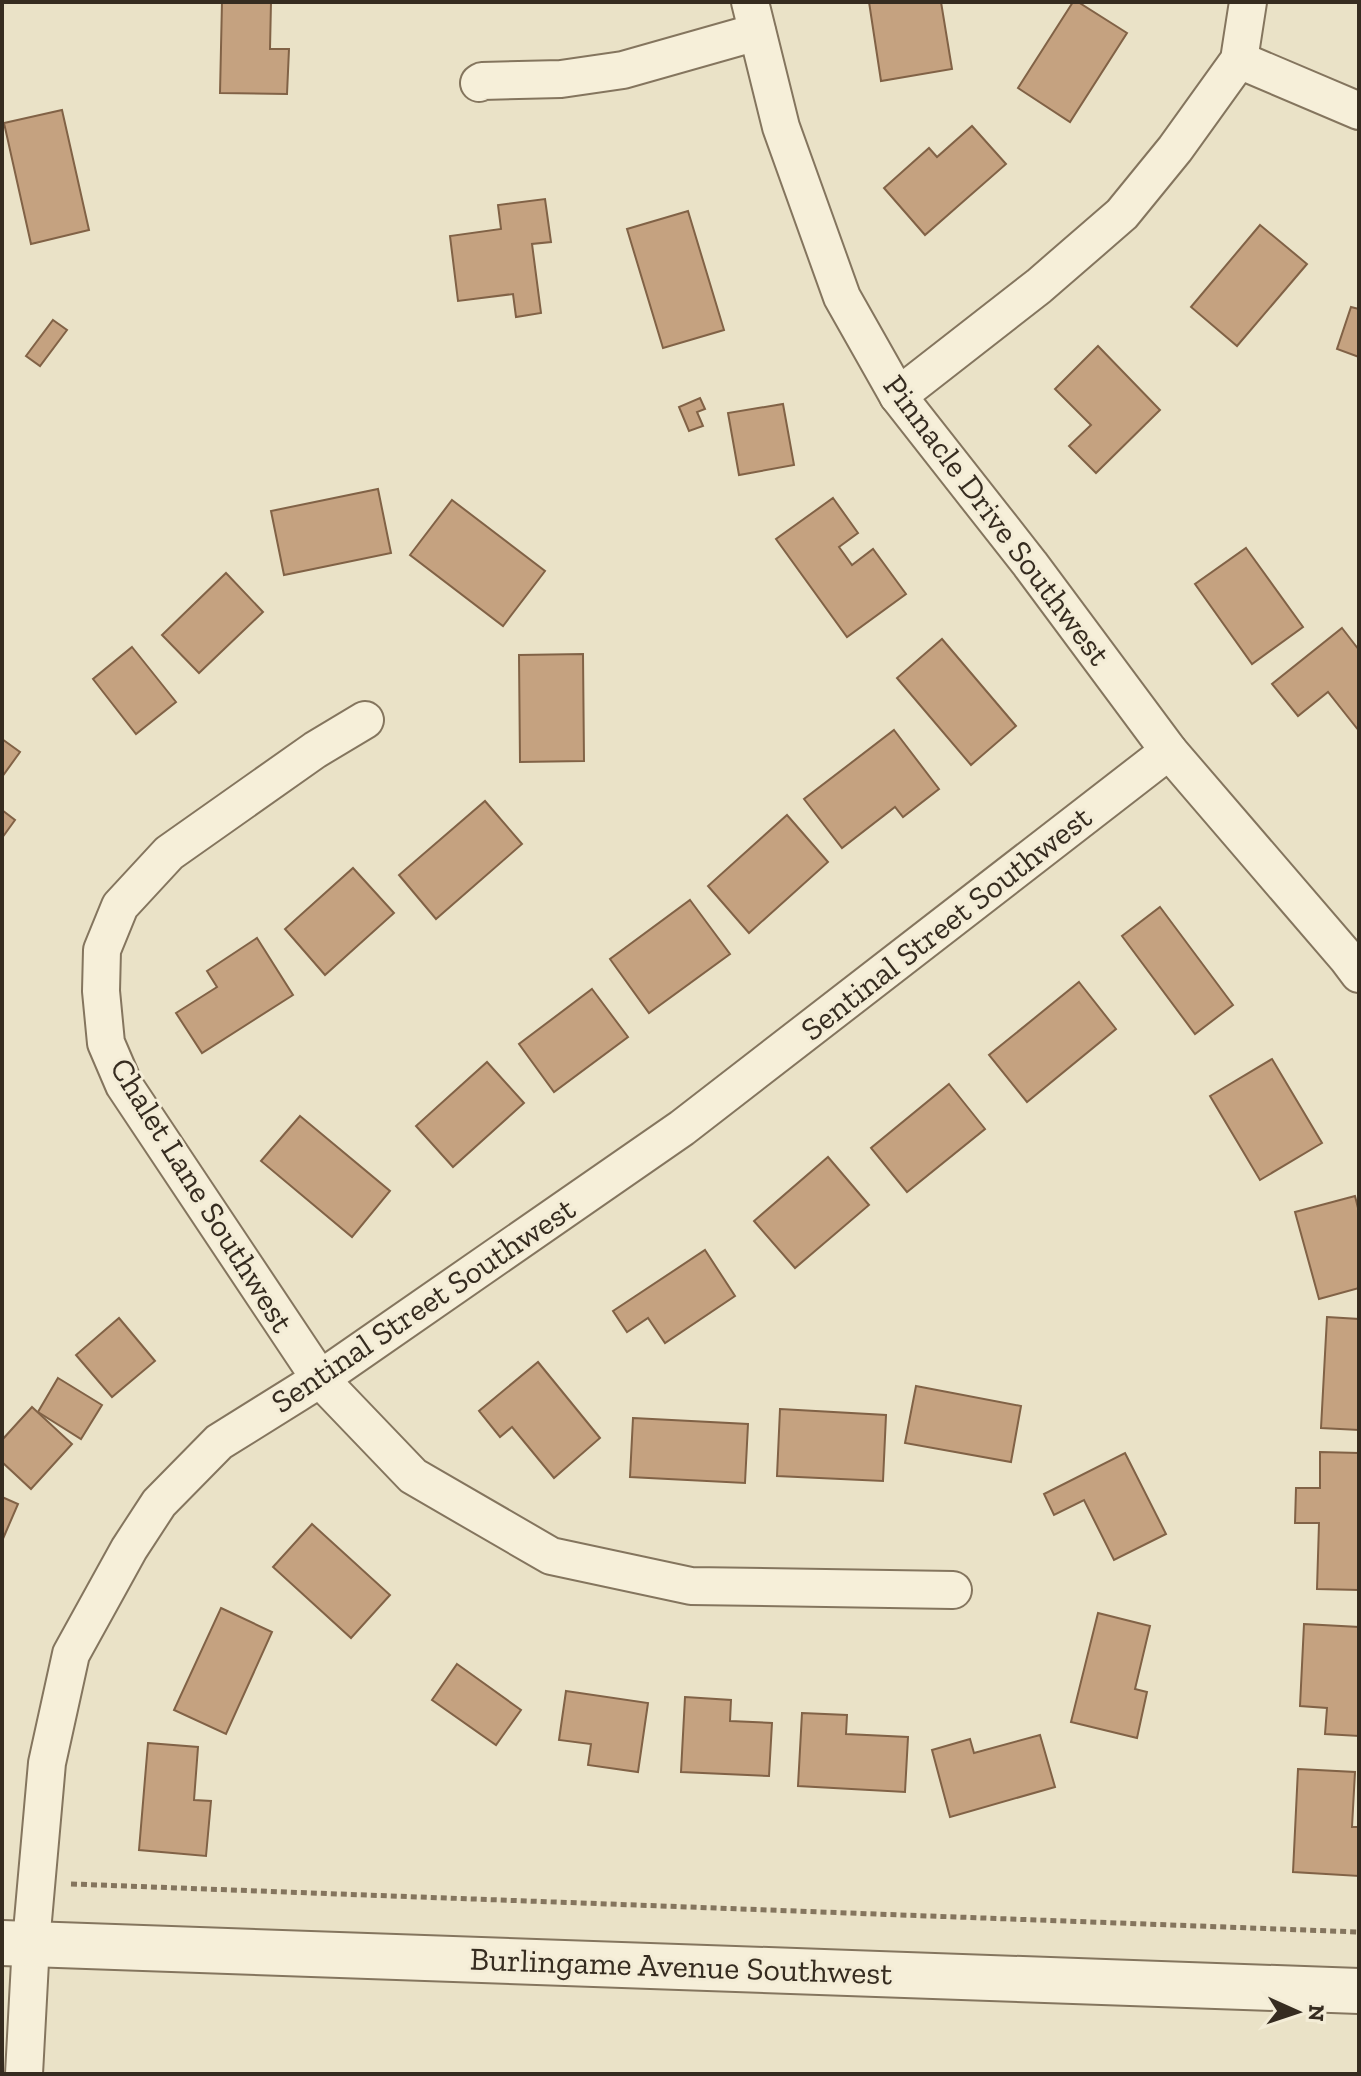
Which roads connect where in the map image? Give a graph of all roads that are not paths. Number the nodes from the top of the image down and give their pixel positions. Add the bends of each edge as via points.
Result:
1 (1248, 2) edge
2 (754, 17) edge
3 (1239, 60) junction
4 (479, 83) dead end
5 (1359, 111) edge
6 (898, 396) junction
7 (365, 720) dead end
8 (1169, 751) junction
9 (1359, 974) edge
10 (320, 1379) junction
11 (953, 1590) dead end
12 (17, 1943) edge
13 (1359, 1991) edge
14 (24, 2074) edge

1 - 3 street
2 - 4 street via 623,70
2 - 6 street, Pinnacle Drive Southwest via 781,127 842,297
3 - 5 street
3 - 6 street via 1122,214
6 - 8 street, Pinnacle Drive Southwest
7 - 10 street, Chalet Lane Southwest via 169,853 120,906 102,950 106,1043 124,1085
8 - 9 street, Pinnacle Drive Southwest
8 - 10 street, Sentinal Street Southwest via 682,1128
10 - 11 street, Chalet Lane Southwest via 413,1476 551,1556 691,1586
10 - 12 street, Sentinal Street Southwest via 219,1442 159,1503 71,1654 47,1763 37,1883
12 - 13 street, Burlingame Avenue Southwest
12 - 14 street, Sentinal Street Southwest

